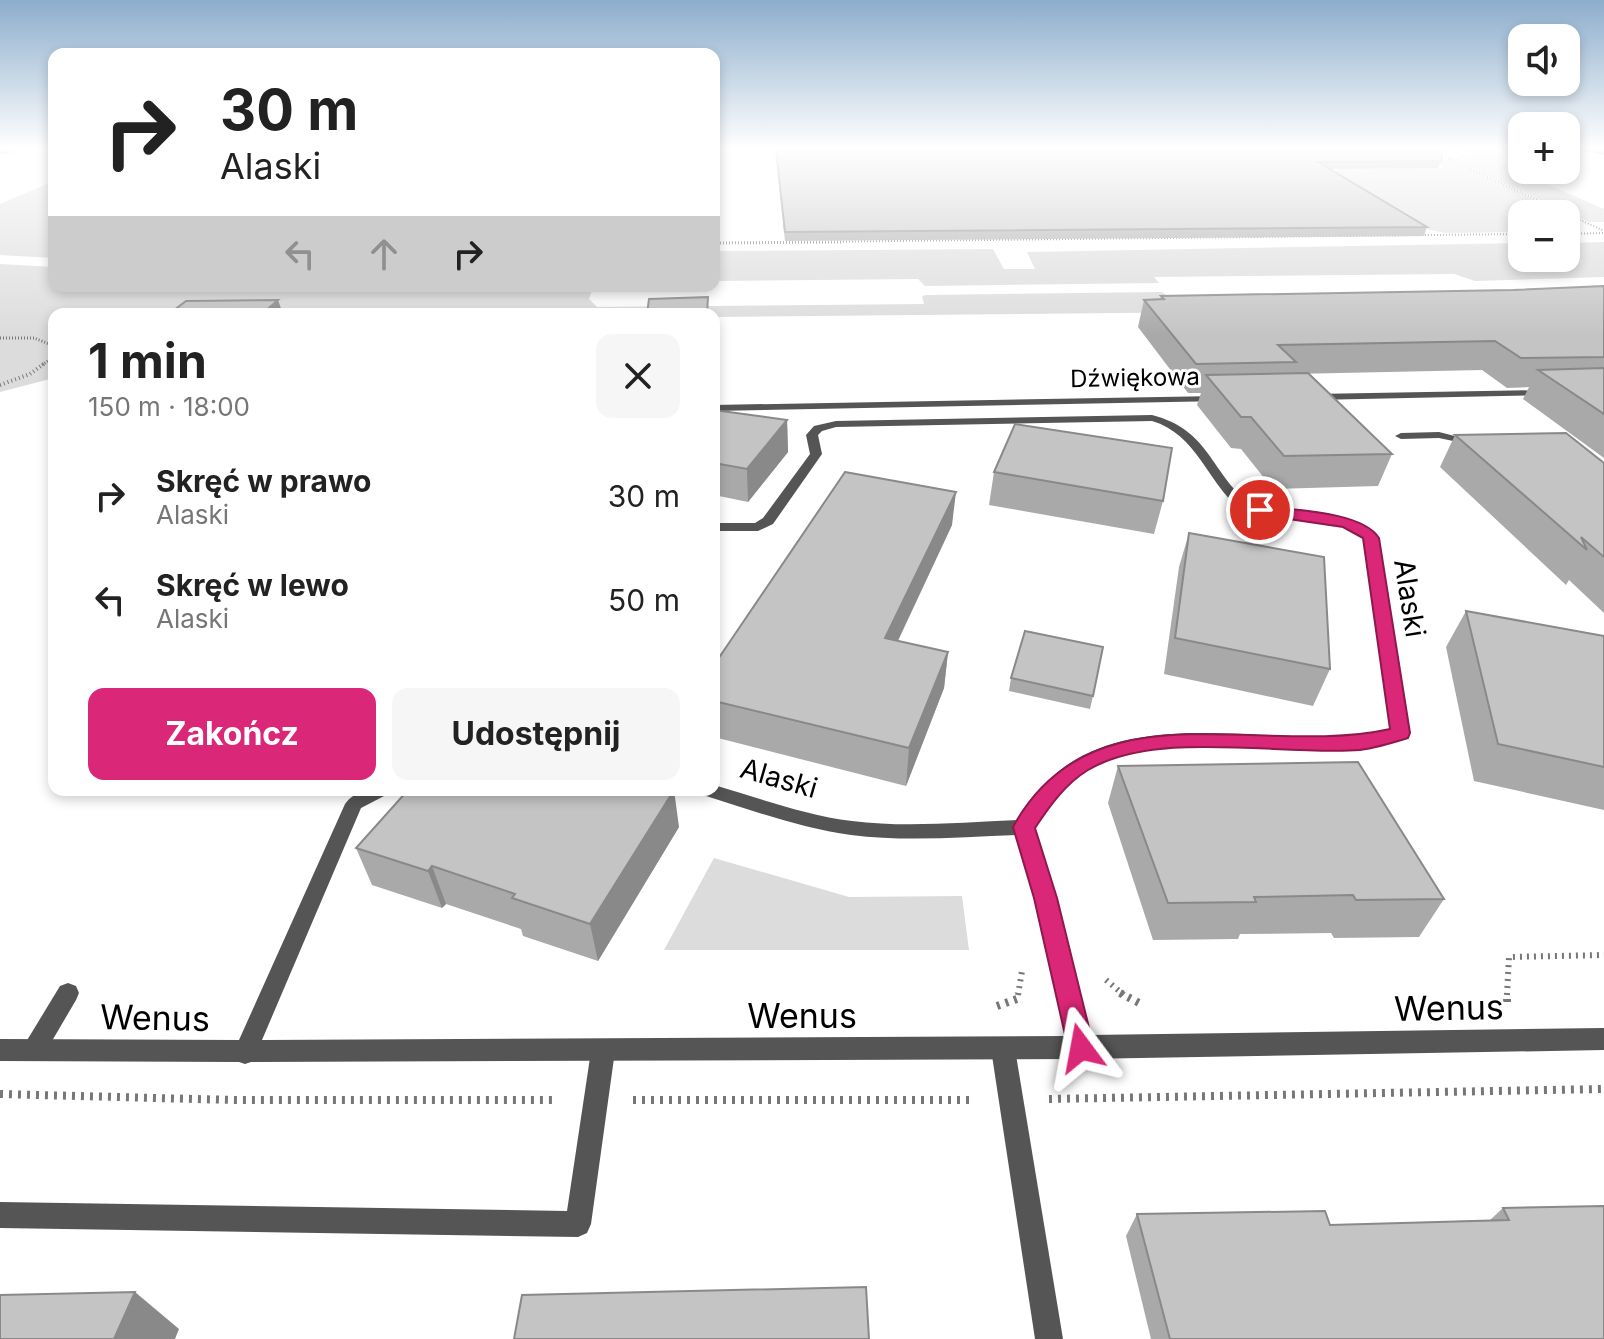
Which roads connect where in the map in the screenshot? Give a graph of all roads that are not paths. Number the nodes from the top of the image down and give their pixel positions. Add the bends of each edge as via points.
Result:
1 (1565, 393) edge
2 (1300, 398) edge
3 (1238, 399) edge
4 (720, 408) edge
5 (1401, 436) dead end
6 (1493, 442) edge
7 (720, 527) edge
8 (720, 793) edge
9 (369, 796) edge
10 (1024, 827) junction
11 (68, 993) dead end
12 (1604, 1039) edge
13 (1081, 1048) junction
14 (1003, 1049) junction
15 (0, 1050) edge
16 (34, 1050) junction
17 (603, 1051) junction
18 (245, 1053) junction
19 (0, 1215) edge
20 (1049, 1339) edge

1 - 2 street
3 - 4 street, Dźwiękowa
5 - 6 street
7 - 10 street, Alaski via 758,527 768,521 816,454 812,435 818,428 1152,418 1168,420 1185,431 1245,506 1347,523 1367,532 1401,733 1361,743 1197,740 1120,748 1080,765 1045,795
8 - 10 street, Alaski via 851,828
9 - 18 street via 354,804
10 - 13 street
11 - 16 street
12 - 13 street, Wenus
13 - 14 street, Wenus
14 - 17 street, Wenus
14 - 20 street
15 - 16 street, Wenus
16 - 18 street, Wenus
17 - 18 street, Wenus
17 - 19 street via 578,1224

